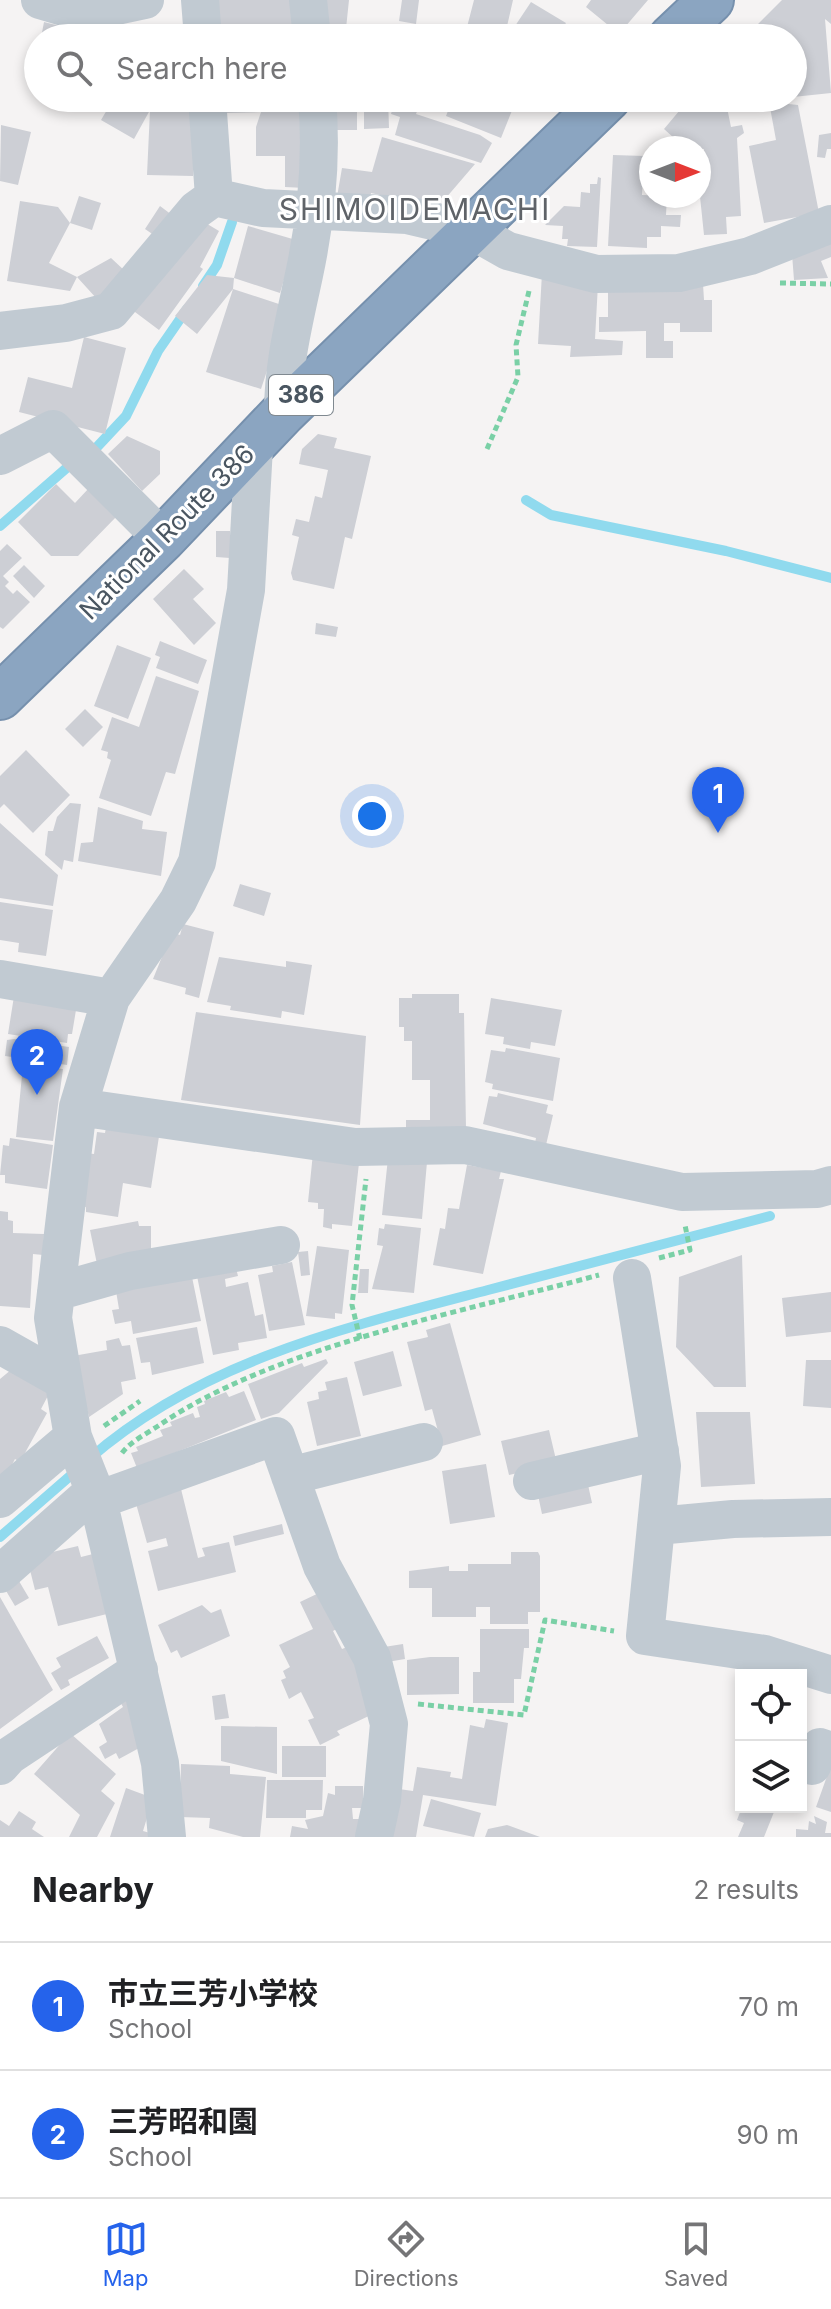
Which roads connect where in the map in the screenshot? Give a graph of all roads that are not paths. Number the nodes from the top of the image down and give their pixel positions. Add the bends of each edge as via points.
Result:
1 (40, 0) edge
2 (145, 0) edge
3 (200, 0) edge
4 (308, 0) edge
5 (711, 0) edge
6 (202, 24) edge
7 (311, 24) edge
8 (686, 24) edge
9 (208, 112) edge
10 (317, 112) edge
11 (593, 112) edge
12 (214, 197) junction
13 (314, 211) junction
14 (831, 224) edge
15 (471, 230) junction
16 (0, 331) edge
17 (283, 413) junction
18 (254, 447) junction
19 (0, 456) edge
20 (163, 539) junction
21 (0, 697) edge
22 (0, 979) edge
23 (111, 998) junction
24 (78, 1107) junction
25 (831, 1185) edge
26 (281, 1245) dead end
27 (626, 1272) road end
28 (56, 1292) junction
29 (0, 1345) edge
30 (62, 1380) junction
31 (73, 1437) junction
32 (424, 1442) dead end
33 (660, 1451) junction
34 (290, 1476) junction
35 (532, 1481) dead end
36 (96, 1496) junction
37 (0, 1499) edge
38 (831, 1517) edge
39 (657, 1526) junction
40 (0, 1574) edge
41 (139, 1670) junction
42 (831, 1675) edge
43 (0, 1766) edge
44 (167, 1837) edge
45 (374, 1837) edge

1 - 2 street via 84,13
3 - 6 street
4 - 7 street
5 - 8 highway
9 - 12 street
10 - 13 street
11 - 15 highway, National Route 386 / 386
12 - 13 street via 263,208
12 - 16 street via 196,210 111,311
13 - 15 street via 407,215
13 - 17 street via 285,354
14 - 15 street via 750,256 679,273 596,274 508,251
15 - 17 highway, National Route 386 / 386
17 - 18 highway, National Route 386 / 386
18 - 20 highway, National Route 386 / 386
18 - 23 street via 246,590 197,862 178,901
19 - 20 street via 53,429
20 - 21 highway, National Route 386 / 386
22 - 23 street
23 - 24 street
24 - 25 street via 370,1146 465,1145 682,1192
24 - 28 street
26 - 28 street via 130,1271
27 - 33 street
28 - 30 street via 53,1318
29 - 30 street
30 - 31 street
31 - 36 street
31 - 37 street
32 - 34 street
33 - 35 street
33 - 39 street
34 - 36 street via 276,1436
34 - 45 street via 322,1566 372,1658 386,1711 382,1800
36 - 40 street
36 - 41 street
38 - 39 street
39 - 42 street via 645,1636 765,1654
41 - 43 street
41 - 44 street via 160,1763

